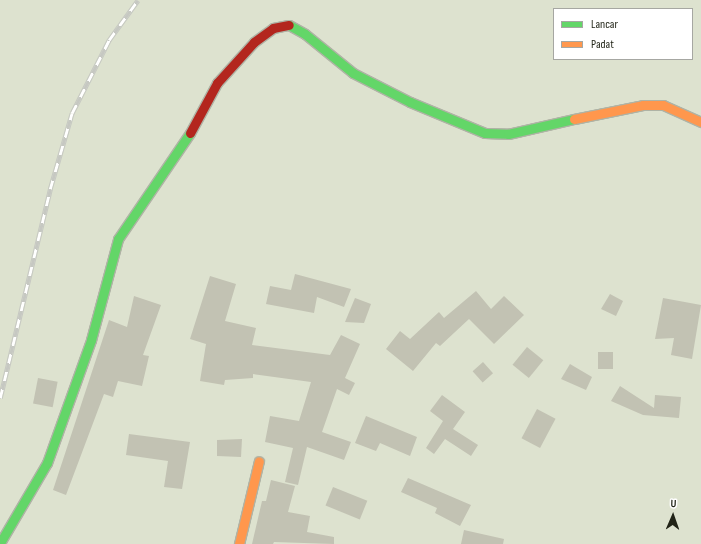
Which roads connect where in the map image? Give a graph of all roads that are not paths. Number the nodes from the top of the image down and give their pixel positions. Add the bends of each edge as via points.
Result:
1 (701, 122) edge
2 (259, 461) dead end
3 (0, 543) edge
4 (239, 544) edge

1 - 3 street via 663,105 643,105 508,134 485,133 410,102 353,73 290,25 273,28 254,42 217,82 186,140 118,239 91,340 47,462
2 - 4 street

